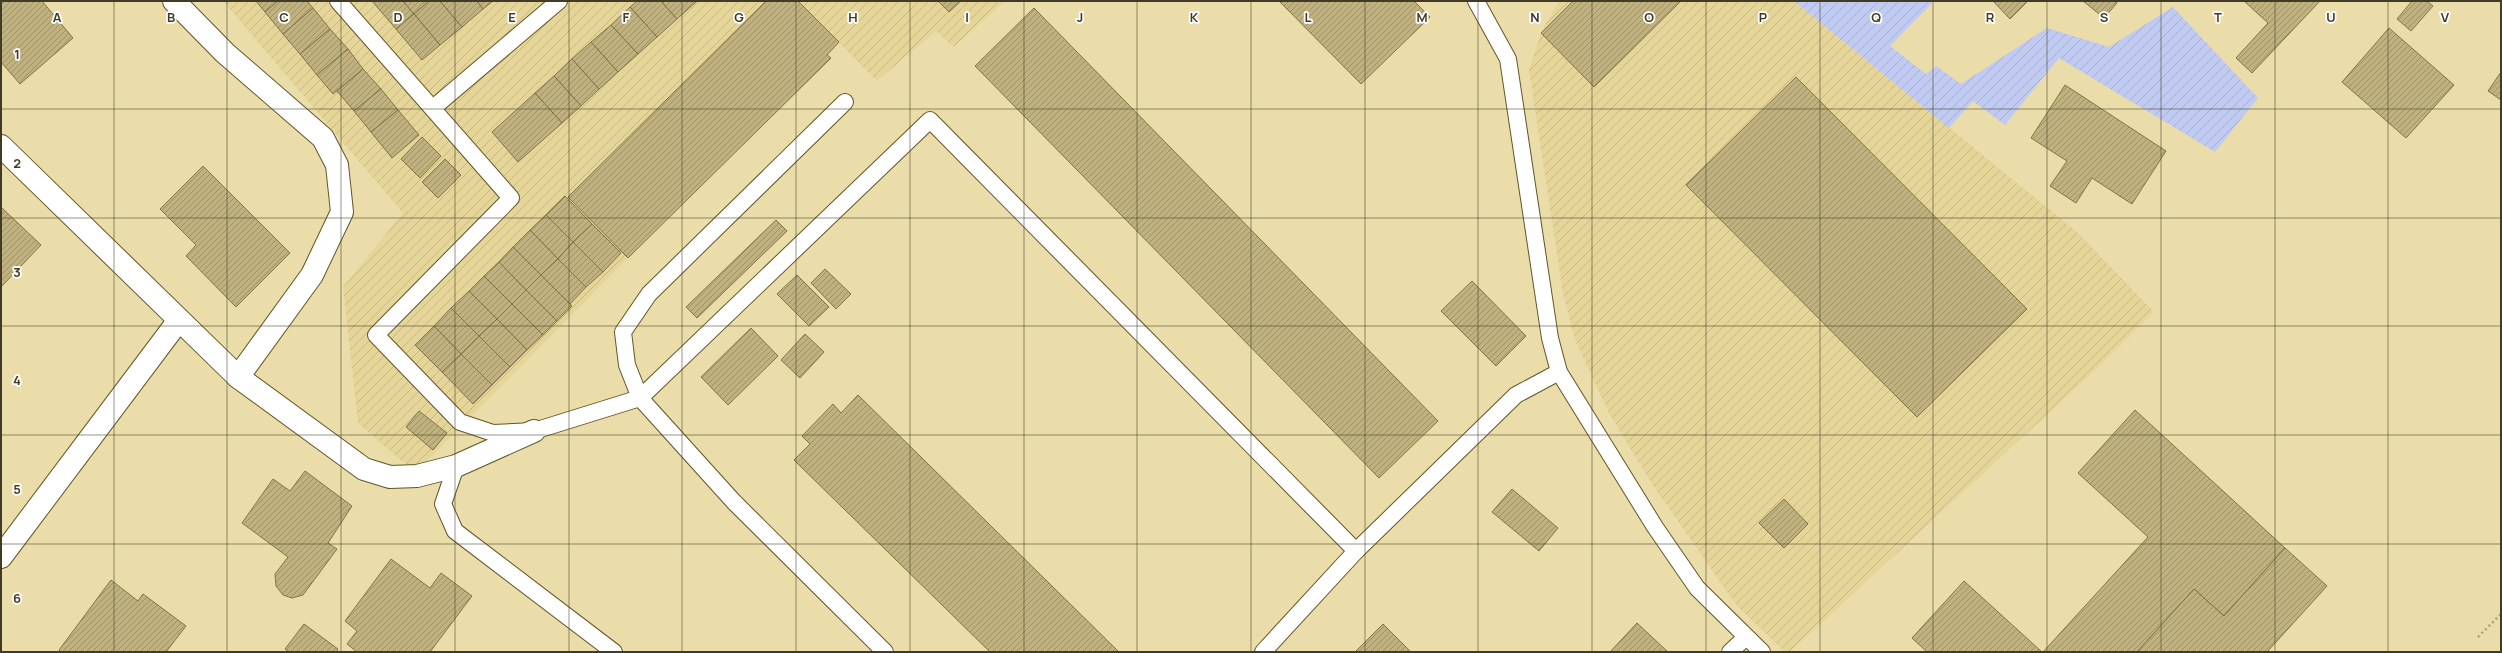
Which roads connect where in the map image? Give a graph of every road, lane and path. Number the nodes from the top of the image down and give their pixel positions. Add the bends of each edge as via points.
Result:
1 (174, 1) edge
2 (338, 1) edge
3 (559, 1) edge
4 (1476, 1) edge
5 (845, 102) dead end
6 (433, 108) junction
7 (1, 146) edge
8 (179, 320) junction
9 (1559, 372) junction
10 (238, 378) junction
11 (640, 398) junction
12 (534, 432) junction
13 (456, 466) junction
14 (1356, 551) junction
15 (1, 557) edge
16 (2501, 614) edge
17 (1746, 637) junction
18 (2478, 637) dead end
19 (614, 652) edge
20 (885, 652) edge
21 (1263, 652) edge
22 (1730, 652) edge
23 (1762, 652) edge

1 - 10 street via 225,53 323,138 337,165 342,212 312,275
2 - 6 lane
3 - 6 lane
4 - 9 lane via 1508,59 1550,338
5 - 11 lane via 649,294 623,332 627,365
6 - 12 lane via 512,198 376,335 460,422 493,434
7 - 8 street
8 - 10 street
8 - 15 street
9 - 14 lane via 1516,396
9 - 17 lane via 1655,527 1693,582
10 - 13 street via 364,469 390,477 417,476
11 - 12 lane
11 - 14 lane via 930,120
11 - 20 lane via 734,502
12 - 13 street
13 - 19 lane via 443,504 455,531
14 - 21 lane
16 - 18 path
17 - 22 lane
17 - 23 lane

